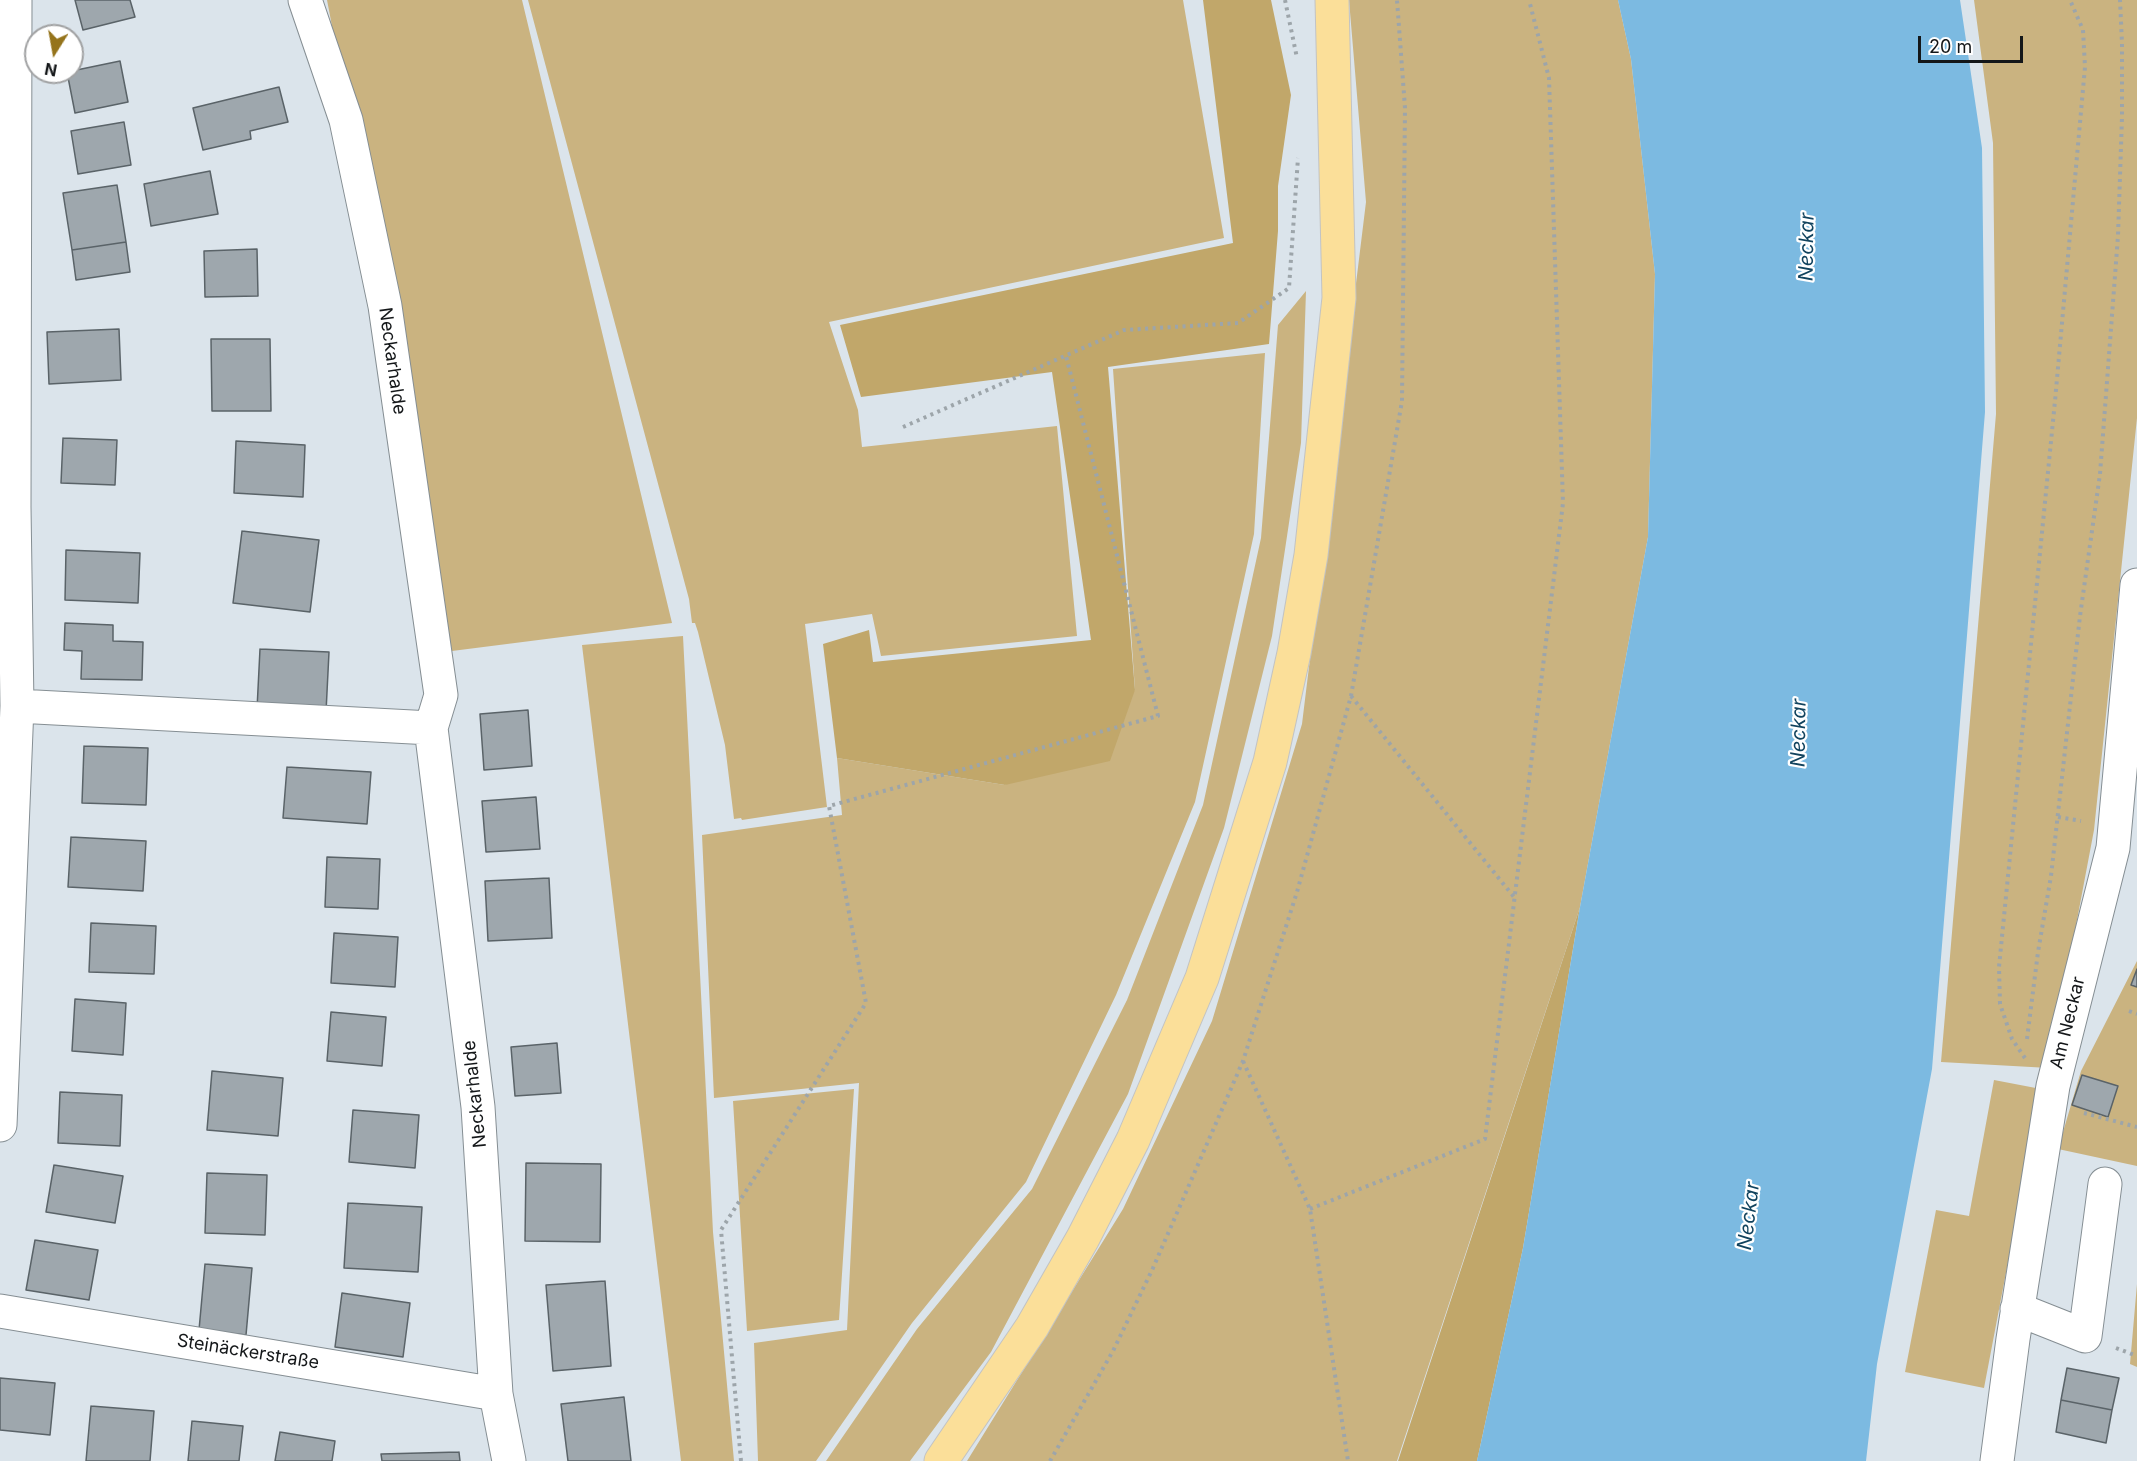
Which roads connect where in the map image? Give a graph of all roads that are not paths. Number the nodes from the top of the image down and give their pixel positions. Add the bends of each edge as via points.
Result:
1 (15, 0) edge
2 (305, 0) edge
3 (1332, 0) edge
4 (2137, 585) edge
5 (8, 621) edge
6 (17, 706) junction
7 (431, 728) junction
8 (2125, 844) edge
9 (0, 1125) edge
10 (2105, 1184) dead end
11 (2018, 1309) junction
12 (0, 1311) edge
13 (496, 1394) junction
14 (508, 1461) edge
15 (940, 1461) edge
16 (1997, 1461) edge

1 - 5 street via 14,507
2 - 7 street, Neckarhalde via 346,120 384,306 441,695
3 - 15 main road via 1339,298 1311,555 1270,762 1202,978 1133,1140 1032,1327
4 - 8 street, Am Neckar
5 - 6 street
6 - 7 street
6 - 9 street
7 - 13 street, Neckarhalde via 478,1107
8 - 11 street, Am Neckar via 2053,1086
10 - 11 street via 2085,1335
11 - 16 street, Am Neckar
12 - 13 street, Steinäckerstraße
13 - 14 street, Neckarhalde

